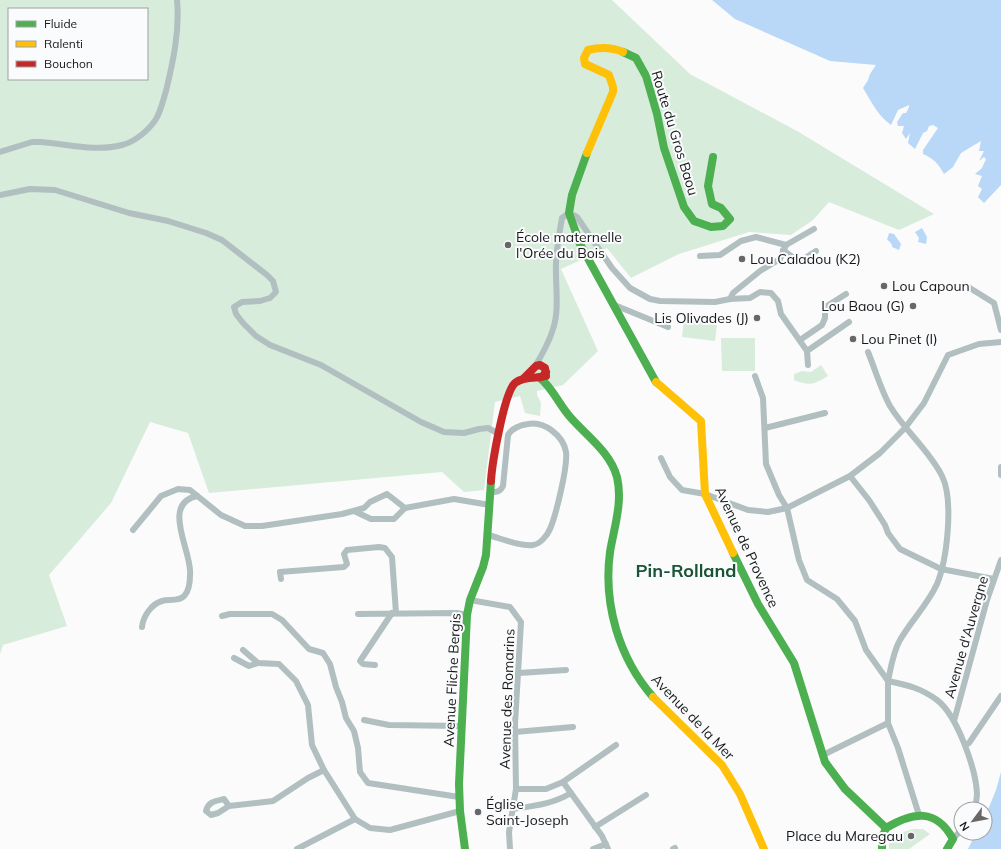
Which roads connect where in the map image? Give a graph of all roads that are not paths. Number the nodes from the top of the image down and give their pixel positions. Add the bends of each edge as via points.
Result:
1 (177, 0) edge
2 (0, 152) edge
3 (713, 157) dead end
4 (0, 195) edge
5 (569, 213) junction
6 (814, 230) dead end
7 (785, 247) junction
8 (816, 251) dead end
9 (700, 256) dead end
10 (965, 285) dead end
11 (846, 294) dead end
12 (730, 299) junction
13 (612, 304) junction
14 (848, 322) dead end
15 (668, 327) dead end
16 (1001, 330) edge
17 (800, 340) junction
18 (1001, 342) edge
19 (544, 351) junction
20 (807, 351) junction
21 (868, 352) dead end
22 (808, 366) dead end
23 (539, 372) junction
24 (755, 376) dead end
25 (825, 413) dead end
26 (765, 428) junction
27 (906, 428) junction
28 (499, 434) junction
29 (661, 458) dead end
30 (1001, 467) edge
31 (1001, 471) edge
32 (1001, 475) edge
33 (850, 476) junction
34 (491, 492) junction
35 (705, 494) junction
36 (197, 496) junction
37 (490, 505) junction
38 (405, 508) junction
39 (787, 508) junction
40 (354, 511) junction
41 (132, 530) dead end
42 (488, 535) junction
43 (1001, 560) edge
44 (941, 569) junction
45 (281, 579) dead end
46 (994, 579) junction
47 (470, 600) junction
48 (394, 613) junction
49 (358, 614) dead end
50 (467, 615) junction
51 (222, 616) dead end
52 (142, 627) dead end
53 (243, 650) dead end
54 (234, 658) dead end
55 (258, 663) junction
56 (375, 665) dead end
57 (566, 670) dead end
58 (519, 673) junction
59 (888, 680) junction
60 (1001, 696) edge
61 (364, 720) dead end
62 (954, 721) junction
63 (888, 723) junction
64 (462, 726) junction
65 (573, 727) dead end
66 (515, 732) junction
67 (616, 745) dead end
68 (965, 745) junction
69 (823, 755) junction
70 (324, 770) junction
71 (563, 782) junction
72 (516, 789) junction
73 (571, 793) junction
74 (646, 795) dead end
75 (459, 797) junction
76 (976, 801) edge
77 (229, 806) dead end
78 (513, 809) junction
79 (460, 811) junction
80 (919, 815) junction
81 (355, 819) junction
82 (595, 827) junction
83 (886, 828) junction
84 (953, 839) joint
85 (607, 847) edge
86 (297, 849) edge
87 (465, 849) edge
88 (510, 849) edge
89 (593, 849) edge
90 (764, 849) edge
91 (882, 849) edge
92 (947, 849) edge

1 - 2 street via 177,35 168,82 156,120 142,134 124,145 110,148 32,142
3 - 5 street, Route du Gros Baou via 708,186 712,204 721,208 730,219 723,226 711,227 694,221 684,207 664,148 646,76 636,58 617,50 600,47 588,50 584,58 585,64 609,75 613,92 582,164
4 - 28 street via 30,189 55,190 129,213 168,221 222,240 273,281 276,292 270,298 242,302 234,307 236,314 256,336 270,345 321,365 421,422 444,432 464,433 488,428
5 - 12 street via 577,217 612,268 630,288 650,299 715,302
5 - 13 street, Avenue de Provence via 580,244
5 - 19 street via 562,218 558,239 554,328
6 - 7 street
7 - 8 street via 799,262
7 - 9 street via 756,237 741,241 720,255
7 - 12 street via 780,259 760,271 733,293
10 - 16 street via 994,303
11 - 17 street via 827,306 822,325
12 - 17 street via 750,298 760,292 771,293 778,302 781,314
13 - 15 street
13 - 35 street, Avenue de Provence via 654,381 701,421
14 - 20 street
17 - 20 street
18 - 27 street via 978,344 948,355 924,403
19 - 23 street
19 - 23 street
20 - 22 street
21 - 27 street via 890,405
23 - 28 street, Avenue Fliche Bergis via 514,384 507,400
23 - 90 street, Avenue de la Mer via 559,404 605,455 616,476 619,500 611,547 609,584 614,621 628,660 646,690 721,764 733,781
24 - 26 street via 762,398
25 - 26 street
26 - 39 street via 766,464
27 - 33 street via 880,453
27 - 44 street via 926,451 943,478 948,502 948,531
28 - 34 street, Avenue Fliche Bergis via 492,466
29 - 35 street via 670,477 682,490
30 - 31 street
31 - 32 street
33 - 39 street
33 - 44 street via 869,500 900,549
34 - 37 street, Avenue Fliche Bergis
34 - 42 street via 501,490 503,486 508,435 513,429 536,423 549,429 561,441 566,450 566,458 561,489 550,529 544,538 534,545 524,545
35 - 39 street via 748,510 768,512
35 - 69 street, Avenue de Provence via 758,604 794,663
36 - 40 street via 221,515 245,526 262,526
36 - 41 street via 190,490 178,489 161,496
36 - 52 street via 185,501 179,517 191,570 186,594 182,598 155,605 146,615
37 - 38 street via 454,499
37 - 42 street, Avenue Fliche Bergis
38 - 40 street via 394,519 371,519
38 - 40 street via 387,494
39 - 59 street via 799,560 807,580 837,599 855,621 866,650
42 - 47 street, Avenue Fliche Bergis via 483,567
43 - 46 street, Avenue d'Auvergne
44 - 46 street
44 - 59 street via 937,584 899,640
45 - 48 street via 280,572 344,567 347,564 344,554 347,550 385,548 392,557
46 - 62 street, Avenue d'Auvergne
47 - 50 street, Avenue Fliche Bergis
47 - 58 street, Avenue des Romarins via 510,607 521,622
48 - 49 street
48 - 50 street
48 - 56 street via 360,661 363,664
50 - 64 street, Avenue Fliche Bergis
51 - 75 street via 272,614 282,620 309,649 322,654 330,664 346,718 354,731 360,772 368,783
53 - 55 street
54 - 55 street via 249,666
55 - 70 street via 279,664 296,680 308,705 312,745
57 - 58 street
58 - 66 street, Avenue des Romarins
59 - 62 street via 916,687 938,700
59 - 63 street
60 - 68 street via 969,743
61 - 64 street via 389,724
62 - 68 street
63 - 69 street
63 - 80 street
64 - 75 street, Avenue Fliche Bergis
65 - 66 street
66 - 72 street, Avenue des Romarins
67 - 71 street
68 - 76 street via 977,794
69 - 83 street, Avenue de Provence via 831,773 843,787
70 - 77 street via 273,801
70 - 81 street
71 - 72 street via 546,789
71 - 73 street
72 - 78 street, Avenue des Romarins
73 - 78 street via 538,806
73 - 82 street
74 - 82 street
75 - 79 street, Avenue Fliche Bergis
78 - 88 street, Avenue des Romarins
79 - 81 street via 390,830 370,828
79 - 87 street, Avenue Fliche Bergis
80 - 83 street via 906,817
80 - 84 street via 935,819 948,829
81 - 86 street
82 - 85 street
83 - 91 street via 882,838
84 - 92 street
85 - 89 street

